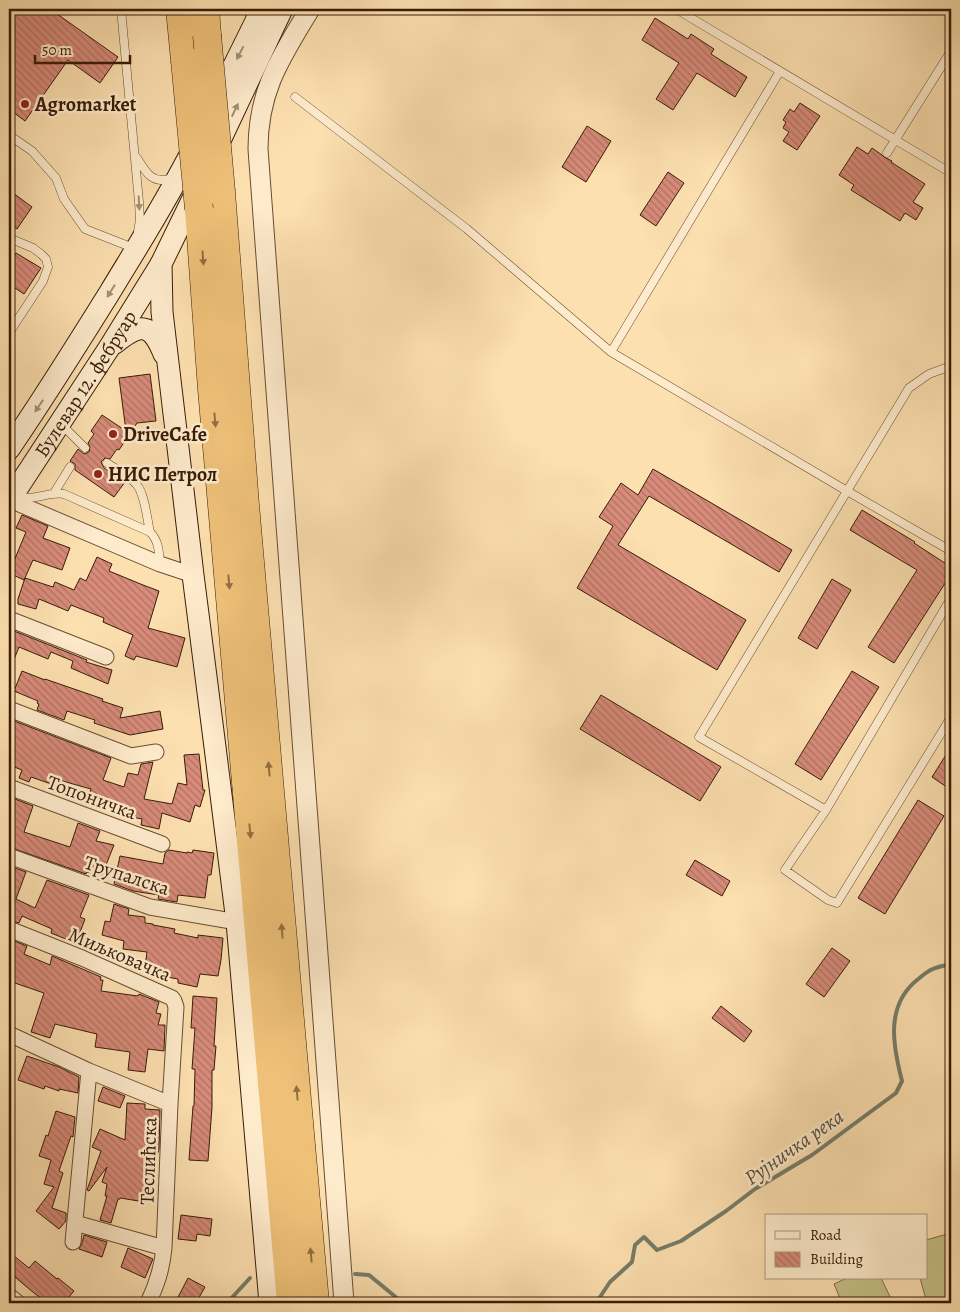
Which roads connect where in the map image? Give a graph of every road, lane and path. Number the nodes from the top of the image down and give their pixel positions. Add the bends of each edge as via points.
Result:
1 (121, 9) edge
2 (180, 9) edge
3 (261, 9) edge
4 (282, 9) edge
5 (310, 9) edge
6 (676, 9) edge
7 (687, 12) edge
8 (206, 22) edge
9 (951, 51) edge
10 (780, 71) junction
11 (295, 97) dead end
12 (9, 136) edge
13 (895, 140) junction
14 (887, 153) dead end
15 (136, 157) junction
16 (181, 172) junction
17 (951, 173) edge
18 (9, 238) edge
19 (136, 249) junction
20 (161, 264) junction
21 (9, 333) edge
22 (109, 348) junction
23 (612, 352) junction
24 (169, 366) junction
25 (951, 366) edge
26 (60, 423) junction
27 (14, 437) edge
28 (83, 448) dead end
29 (107, 463) dead end
30 (70, 467) dead end
31 (847, 492) junction
32 (54, 494) junction
33 (11, 498) edge
34 (150, 532) junction
35 (951, 551) edge
36 (160, 564) junction
37 (193, 575) junction
38 (951, 598) edge
39 (9, 619) edge
40 (106, 656) dead end
41 (9, 710) edge
42 (951, 717) edge
43 (156, 752) dead end
44 (9, 788) edge
45 (826, 810) junction
46 (162, 844) dead end
47 (9, 856) edge
48 (237, 922) junction
49 (9, 929) edge
50 (9, 1034) edge
51 (89, 1071) junction
52 (170, 1104) junction
53 (75, 1223) junction
54 (73, 1242) dead end
55 (164, 1248) junction
56 (9, 1296) edge
57 (18, 1303) edge
58 (148, 1303) edge
59 (270, 1303) edge
60 (291, 1303) edge
61 (315, 1303) edge
62 (344, 1303) edge

1 - 15 lane
2 -> 60 highway, bridge
3 -> 16 main road, Булевар 12. фебруар
20 -> 4 main road, Булевар 12. фебруар
5 - 62 street via 272,75 258,136
6 - 7 lane
7 - 10 lane
61 -> 8 highway, bridge
9 - 13 lane
10 - 13 lane
10 - 23 lane
11 - 23 lane via 466,229
12 - 19 lane via 32,151 56,178 64,199 85,229
13 - 14 lane
13 - 17 lane
15 - 16 lane via 155,179 163,181
15 -> 19 lane via 140,220
16 - 19 main road, Булевар 12. фебруар
18 - 21 lane via 33,248 46,259 48,267 43,281
19 -> 27 main road, Булевар 12. фебруар via 47,393
20 - 22 main road, Булевар 12. фебруар
20 - 24 main road via 162,312
22 - 24 main road via 132,331 143,329 156,338
22 - 26 main road, Булевар 12. фебруар
23 - 31 lane
24 - 37 main road
25 - 31 lane via 929,374 909,388
26 - 28 lane
26 - 33 main road, Булевар 12. фебруар
29 - 34 lane via 138,486
30 - 32 lane
31 - 35 lane
31 - 45 lane via 699,738
32 - 33 lane
32 - 34 lane via 64,494
33 - 36 street
34 - 36 lane via 158,543
36 - 37 street
37 - 48 main road
38 - 45 lane
39 - 40 street
41 - 43 street via 131,756
42 - 45 lane via 837,903 785,870
44 - 46 street, Топоничка
47 - 48 street, Трупалска via 150,907
48 - 59 main road
49 - 52 street, Миљковачка via 172,998 176,1007
50 - 51 street, Теслићска
51 - 52 street, Теслићска
51 - 53 street
52 - 55 street, Теслићска
53 - 54 street
53 - 55 street
55 - 58 street, Теслићска via 158,1280
56 - 57 street

